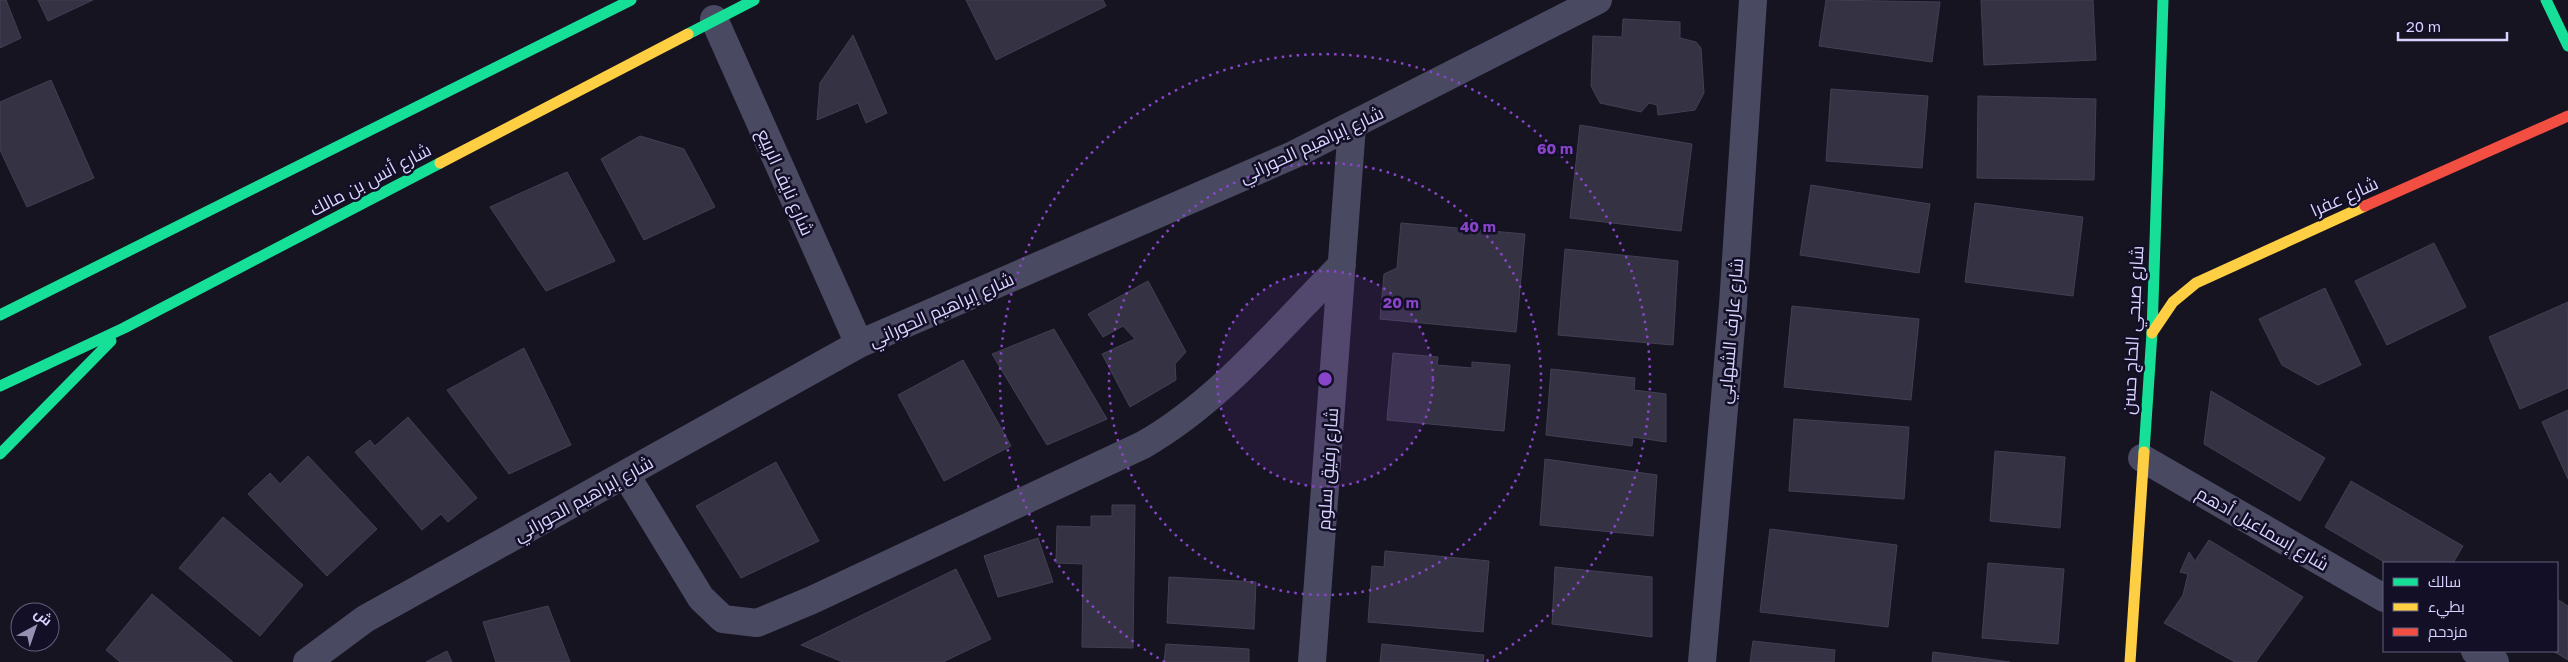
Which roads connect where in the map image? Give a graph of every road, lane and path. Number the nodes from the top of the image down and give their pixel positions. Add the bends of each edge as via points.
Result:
1 (631, 0) edge
2 (754, 0) edge
3 (1598, 0) edge
4 (1753, 0) edge
5 (2163, 0) edge
6 (2546, 0) edge
7 (603, 8) edge
8 (714, 19) junction
9 (2568, 46) edge
10 (2568, 116) edge
11 (1352, 126) junction
12 (1342, 264) junction
13 (8, 299) dead end
14 (31, 300) junction
15 (0, 315) edge
16 (124, 328) junction
17 (2152, 333) junction
18 (859, 344) junction
19 (0, 386) edge
20 (0, 454) edge
21 (2142, 458) junction
22 (626, 475) junction
23 (2383, 597) edge
24 (2477, 652) edge
25 (307, 662) edge
26 (1312, 662) edge
27 (1702, 662) edge
28 (2130, 662) edge
29 (2494, 662) edge

1 - 7 main road
2 - 8 main road, شارع أنس بن مالك
3 - 11 street, شارع إبراهيم الحوراني
4 - 27 street, شارع عارف الشهابي via 1733,305
5 - 17 main road, شارع صبحي الحاج حسن
6 - 9 main road
7 - 14 main road
8 - 16 main road, شارع أنس بن مالك
8 - 18 street, شارع نايف الربيع
10 - 17 main road, شارع عفرا via 2196,283 2173,302
11 - 12 street, شارع رفيق سلوم
11 - 18 street, شارع إبراهيم الحوراني via 1293,155
12 - 22 street via 1246,362 1174,427 1134,449 812,600 756,623 723,619 701,598
12 - 26 street, شارع رفيق سلوم
13 - 14 main road
14 - 15 main road
16 - 19 main road, شارع أنس بن مالك
16 - 20 main road
17 - 21 main road, شارع صبحي الحاج حسن
18 - 22 street, شارع إبراهيم الحوراني
21 - 23 street, شارع إسماعيل أدهم
21 - 28 main road, شارع صبحي الحاج حسن
22 - 25 street, شارع إبراهيم الحوراني via 365,618
24 - 29 street

